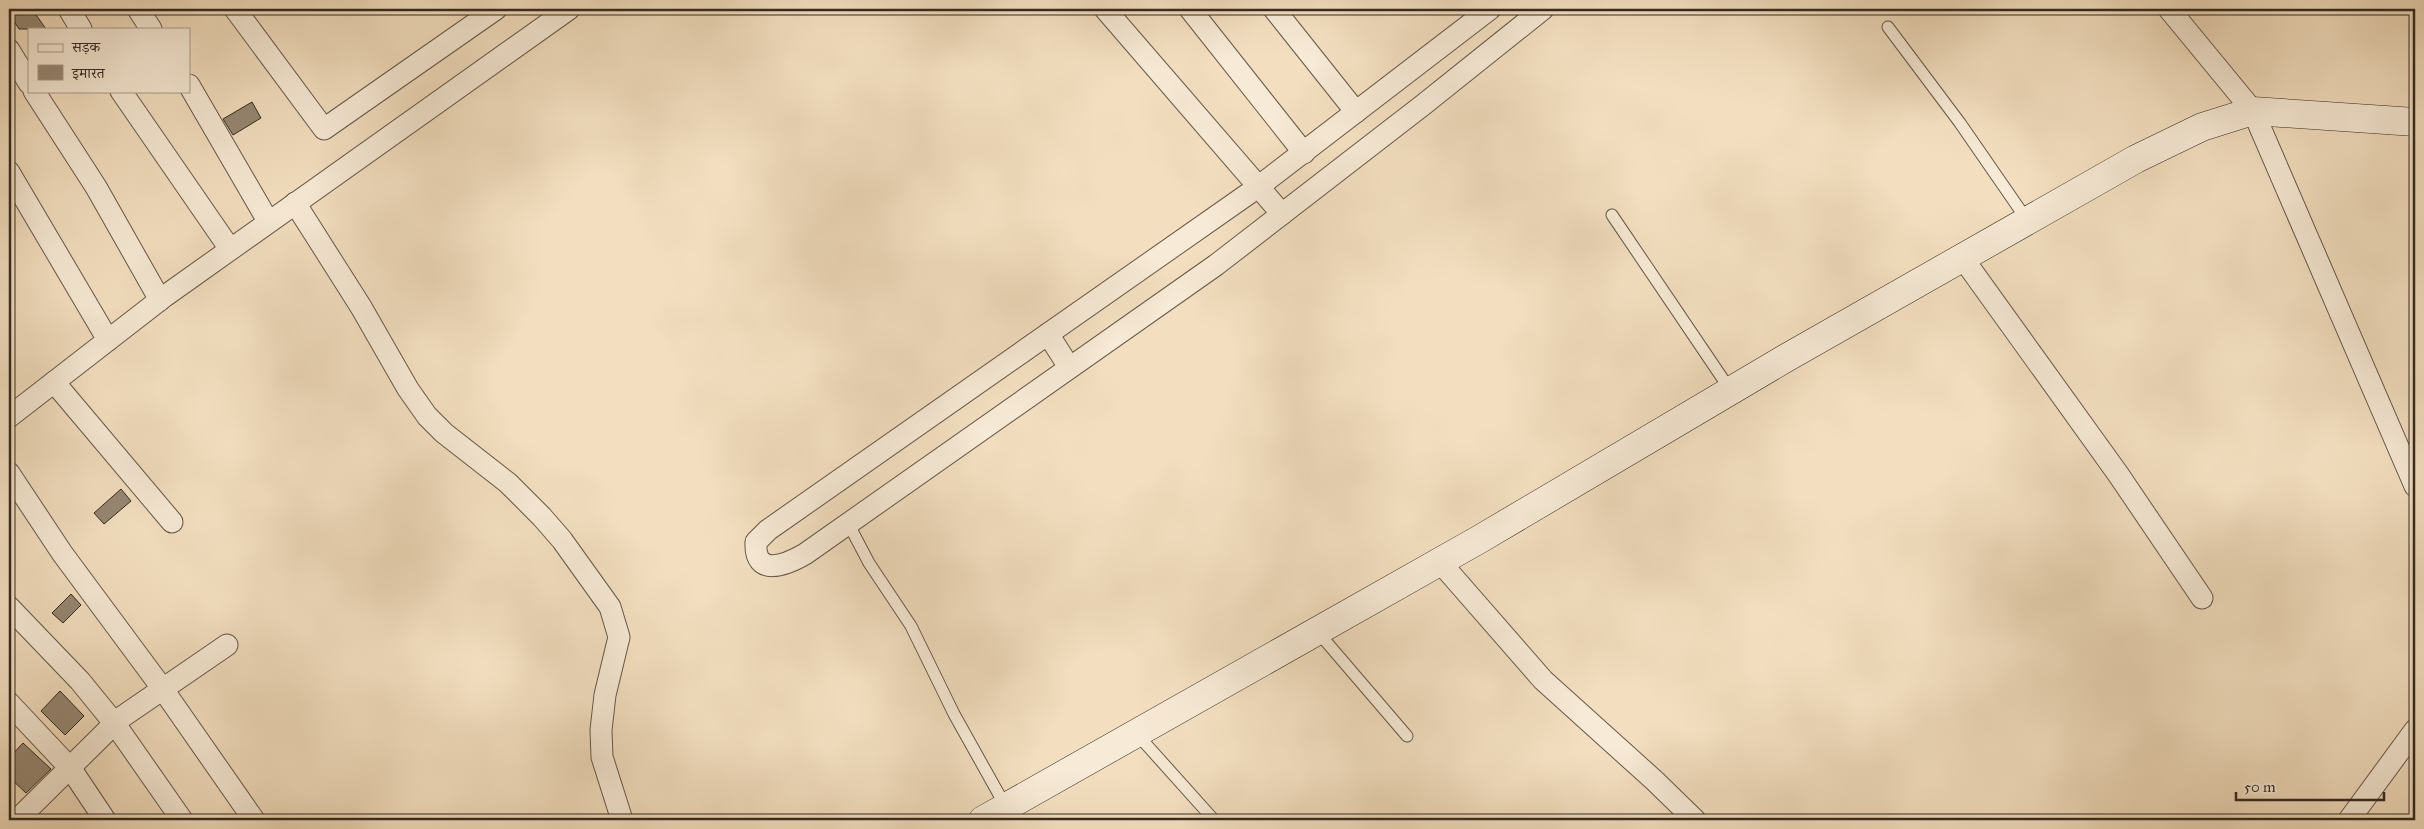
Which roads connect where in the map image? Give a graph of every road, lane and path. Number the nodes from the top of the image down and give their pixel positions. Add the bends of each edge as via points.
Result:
1 (69, 9) edge
2 (138, 9) edge
3 (235, 9) edge
4 (496, 9) edge
5 (569, 9) edge
6 (1105, 9) edge
7 (1190, 9) edge
8 (1274, 9) edge
9 (1490, 9) edge
10 (1543, 9) edge
11 (2169, 9) edge
12 (1888, 27) dead end
13 (80, 28) edge
14 (150, 28) edge
15 (9, 50) edge
16 (28, 81) edge
17 (190, 87) edge
18 (35, 92) edge
19 (122, 92) edge
20 (2253, 111) junction
21 (1356, 112) junction
22 (2415, 122) edge
23 (1304, 152) junction
24 (9, 172) edge
25 (1258, 188) junction
26 (295, 202) junction
27 (1282, 214) junction
28 (1612, 215) dead end
29 (2027, 220) junction
30 (268, 222) junction
31 (230, 250) junction
32 (1962, 257) junction
33 (160, 300) junction
34 (1048, 334) junction
35 (108, 340) junction
36 (1069, 367) junction
37 (54, 382) junction
38 (1731, 391) junction
39 (9, 417) edge
40 (9, 473) edge
41 (2415, 486) edge
42 (172, 522) dead end
43 (848, 523) junction
44 (1440, 562) junction
45 (2202, 598) dead end
46 (9, 607) edge
47 (1317, 631) junction
48 (227, 645) dead end
49 (162, 688) junction
50 (9, 703) edge
51 (114, 724) junction
52 (2415, 730) edge
53 (1136, 733) junction
54 (1407, 736) dead end
55 (71, 768) junction
56 (994, 814) edge
57 (17, 820) edge
58 (105, 820) edge
59 (182, 820) edge
60 (254, 820) edge
61 (622, 820) edge
62 (1214, 820) edge
63 (1695, 820) edge
64 (2349, 820) edge

1 - 13 street
2 - 14 street
3 - 4 street via 324,128
5 - 26 street
6 - 25 street
7 - 23 street
8 - 21 street
9 - 21 street
10 - 27 street
11 - 20 street
12 - 29 lane
15 - 16 street
17 - 30 street
18 - 33 street via 96,187
19 - 31 street
20 - 22 street
20 - 29 street via 2202,127 2136,159
20 - 41 street
21 - 23 street
23 - 25 street
24 - 35 street
25 - 27 street
25 - 34 street
26 - 30 street
26 - 61 street via 428,416 444,434 508,484 542,517 610,607 619,637 605,695 602,757
27 - 36 street via 1216,265
28 - 38 lane
29 - 32 street
30 - 31 street
31 - 33 street
32 - 38 street
32 - 45 street via 2118,474
33 - 35 street
34 - 36 street
34 - 43 street via 768,530 756,542 756,551 767,566 789,563
35 - 37 street
36 - 43 street
37 - 39 street
37 - 42 street
38 - 44 street
40 - 49 street via 62,553
43 - 56 lane via 869,564 911,626 954,714
44 - 47 street
44 - 63 street via 1543,680
46 - 51 street via 80,681
47 - 53 street
47 - 54 lane
48 - 49 street
49 - 51 street
49 - 60 street
50 - 55 street
51 - 55 street
51 - 59 street
52 - 64 street
53 - 56 street
53 - 62 lane
55 - 57 street
55 - 58 street

